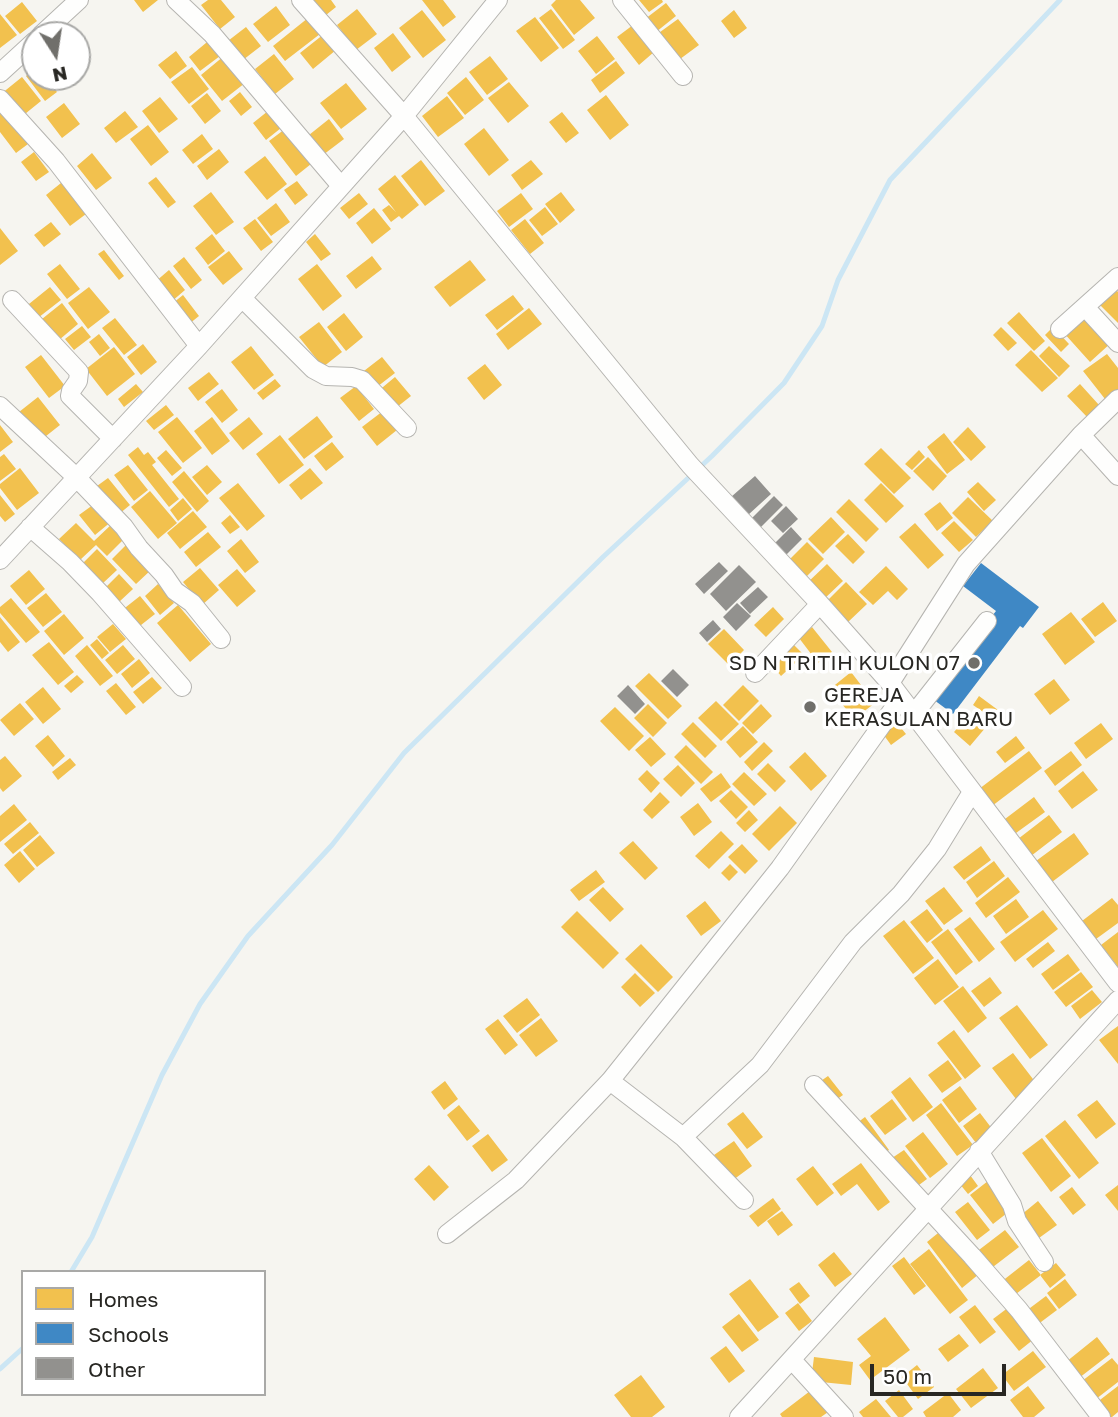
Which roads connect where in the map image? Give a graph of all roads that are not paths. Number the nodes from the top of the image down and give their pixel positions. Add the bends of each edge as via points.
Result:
1 (79, 0) edge
2 (176, 0) edge
3 (301, 0) edge
4 (498, 0) edge
5 (622, 0) edge
6 (56, 21) edge
7 (21, 54) edge
8 (0, 73) edge
9 (683, 76) dead end
10 (0, 99) edge
11 (404, 116) junction
12 (341, 186) junction
13 (1118, 277) edge
14 (242, 298) junction
15 (12, 300) dead end
16 (1085, 307) junction
17 (1060, 329) dead end
18 (1118, 343) edge
19 (199, 346) junction
20 (1118, 399) edge
21 (0, 406) edge
22 (407, 428) dead end
23 (1081, 435) junction
24 (113, 439) junction
25 (1118, 476) edge
26 (76, 477) junction
27 (30, 527) junction
28 (0, 560) edge
29 (820, 604) junction
30 (988, 621) dead end
31 (221, 639) dead end
32 (755, 673) dead end
33 (890, 683) junction
34 (181, 687) dead end
35 (901, 698) junction
36 (913, 715) junction
37 (972, 792) junction
38 (1118, 983) edge
39 (1118, 1000) edge
40 (610, 1081) junction
41 (814, 1085) dead end
42 (683, 1137) junction
43 (979, 1151) junction
44 (744, 1200) dead end
45 (927, 1208) junction
46 (447, 1234) dead end
47 (1044, 1262) dead end
48 (792, 1360) junction
49 (739, 1417) edge
50 (844, 1417) edge
51 (1101, 1417) edge

1 - 6 street
2 - 12 street via 212,34
3 - 11 street
4 - 11 street
5 - 9 street
7 - 8 street
10 - 19 street via 56,161
11 - 12 street
11 - 29 street via 691,465
12 - 14 street
13 - 16 street
14 - 19 street
14 - 22 street via 313,369 326,376 362,380
15 - 24 street via 79,372 71,396
16 - 17 street
16 - 18 street
19 - 24 street
20 - 23 street
21 - 26 street
23 - 25 street
23 - 33 street via 966,564
24 - 26 street
26 - 27 street
26 - 31 street
27 - 28 street
27 - 34 street via 100,593
29 - 32 street
29 - 33 street
30 - 36 street
33 - 35 street
35 - 36 street
35 - 40 street via 780,868
36 - 37 street
37 - 38 street
37 - 42 street via 937,849 853,942 760,1065
39 - 43 street
40 - 42 street
40 - 46 street via 516,1180
41 - 45 street
42 - 44 street
43 - 45 street
43 - 47 street
45 - 48 street
45 - 51 street via 1019,1310
48 - 49 street
48 - 50 street

